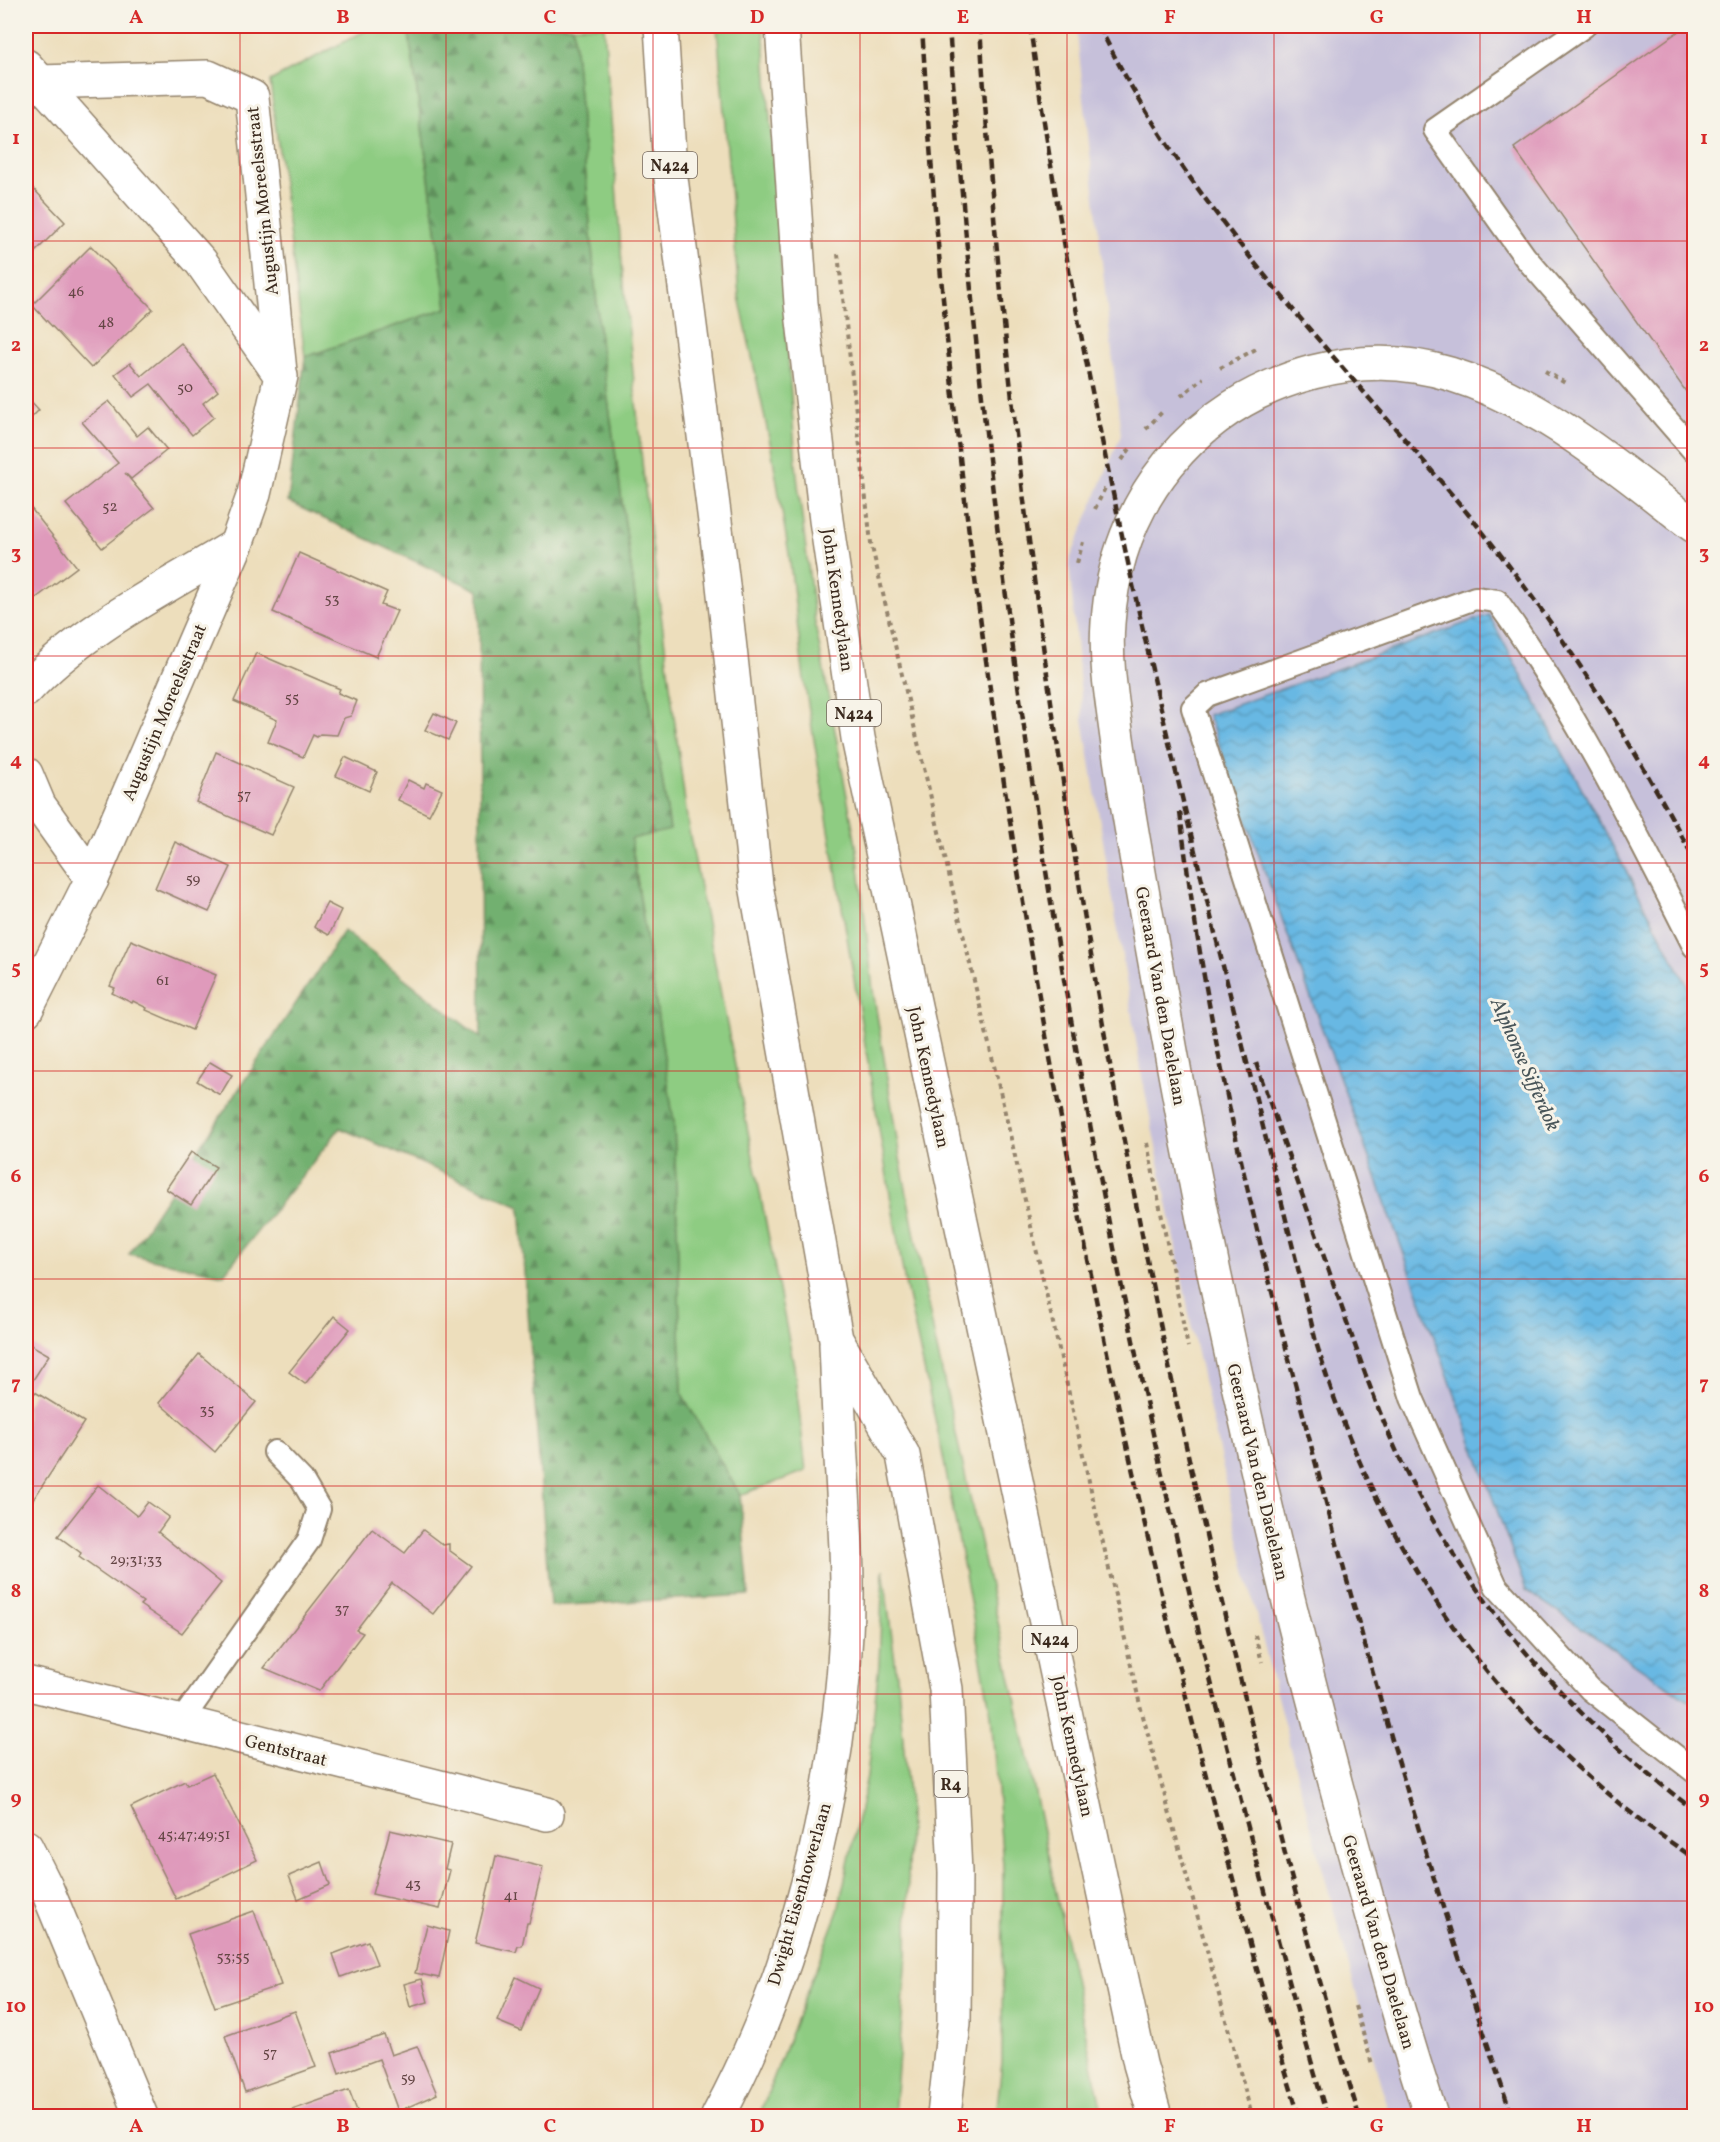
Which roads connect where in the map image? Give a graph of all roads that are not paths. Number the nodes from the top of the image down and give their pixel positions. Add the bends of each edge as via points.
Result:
1 (661, 26) edge
2 (782, 26) edge
3 (1584, 26) edge
4 (33, 74) edge
5 (281, 376) junction
6 (1695, 450) edge
7 (1695, 526) edge
8 (236, 545) junction
9 (26, 690) edge
10 (26, 774) edge
11 (92, 879) junction
12 (1695, 946) edge
13 (26, 1010) edge
14 (836, 1339) junction
15 (275, 1452) dead end
16 (26, 1683) edge
17 (180, 1724) junction
18 (1695, 1771) edge
19 (548, 1814) dead end
20 (26, 1847) edge
21 (141, 2116) edge
22 (718, 2116) edge
23 (944, 2116) edge
24 (1155, 2116) edge
25 (1431, 2116) edge

1 - 14 main road, N424 via 674,203 722,576 756,885
2 - 24 main road, John Kennedylaan / N424 via 801,303 826,520 858,738 1140,2064
3 - 6 lane via 1436,130 1525,257
4 - 5 main road, Augustijn Moreelsstraat via 201,262
4 - 5 main road, Augustijn Moreelsstraat via 208,77 252,97
5 - 8 main road, Augustijn Moreelsstraat via 254,494
7 - 25 main road, Geeraard Van den Daelelaan via 1536,410 1453,375 1398,363 1371,362 1299,376 1247,397 1216,417 1183,446 1137,510 1112,587 1107,652 1123,780 1219,1306 1296,1638 1401,2026
8 - 9 main road via 89,635
8 - 11 main road, Augustijn Moreelsstraat
10 - 11 main road via 39,805
11 - 13 main road, Augustijn Moreelsstraat
12 - 18 lane via 1541,662 1497,601 1475,598 1207,694 1193,708 1412,1398 1487,1567 1496,1586 1590,1689
14 - 22 main road, Dwight Eisenhowerlaan via 846,1543 846,1632 838,1735 818,1839 783,1964 753,2042
14 - 23 main road, R4 via 903,1455 946,1689 955,1872 955,1965 954,2023
15 - 17 lane via 302,1480 319,1509 309,1540
16 - 17 main road, Gentstraat
17 - 19 main road, Gentstraat
20 - 21 main road

